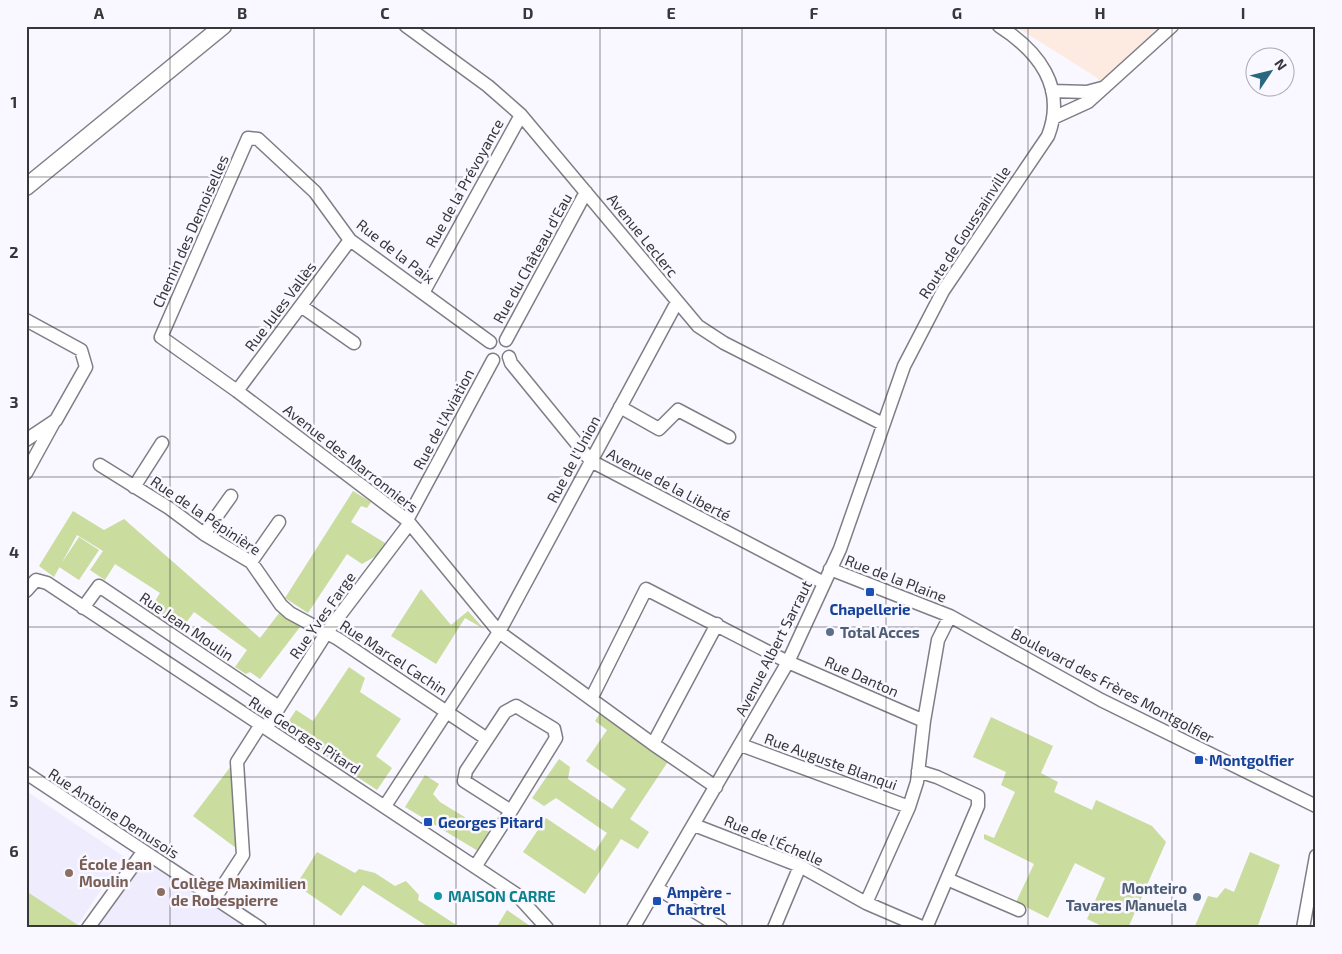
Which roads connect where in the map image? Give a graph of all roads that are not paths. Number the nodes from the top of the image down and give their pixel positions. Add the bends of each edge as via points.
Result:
1 (223, 26) edge
2 (406, 26) edge
3 (999, 26) edge
4 (1172, 26) edge
5 (1104, 87) junction
6 (1052, 91) junction
7 (521, 115) junction
8 (1053, 118) junction
9 (248, 138) joint
10 (26, 187) edge
11 (586, 192) junction
12 (350, 240) junction
13 (423, 293) junction
14 (677, 302) junction
15 (301, 306) junction
16 (26, 320) edge
17 (161, 337) joint
18 (506, 340) junction
19 (490, 342) junction
20 (354, 343) dead end
21 (509, 357) junction
22 (493, 360) junction
23 (904, 366) joint
24 (237, 391) junction
25 (620, 407) junction
26 (56, 420) junction
27 (883, 424) junction
28 (729, 437) dead end
29 (26, 440) edge
30 (162, 443) dead end
31 (591, 461) junction
32 (100, 465) dead end
33 (26, 473) edge
34 (134, 487) junction
35 (231, 496) dead end
36 (279, 522) dead end
37 (408, 522) junction
38 (204, 534) junction
39 (251, 562) junction
40 (830, 570) junction
41 (824, 583) junction
42 (26, 591) edge
43 (281, 605) joint
44 (83, 608) junction
45 (950, 616) junction
46 (717, 624) junction
47 (327, 632) junction
48 (499, 632) junction
49 (788, 662) junction
50 (591, 699) junction
51 (279, 707) junction
52 (448, 712) junction
53 (924, 721) junction
54 (263, 727) junction
55 (487, 739) junction
56 (653, 744) junction
57 (741, 745) junction
58 (918, 771) junction
59 (26, 774) edge
60 (716, 787) junction
61 (385, 806) junction
62 (1316, 806) edge
63 (909, 807) junction
64 (511, 811) junction
65 (694, 825) junction
66 (143, 852) junction
67 (1316, 856) edge
68 (800, 866) junction
69 (475, 867) junction
70 (947, 879) junction
71 (657, 888) junction
72 (215, 898) junction
73 (866, 903) junction
74 (1020, 910) dead end
75 (88, 928) edge
76 (260, 928) edge
77 (547, 928) edge
78 (633, 928) edge
79 (721, 928) edge
80 (774, 928) edge
81 (925, 928) edge
82 (1303, 928) edge

1 - 10 main road
2 - 7 street, Avenue Leclerc via 488,86
3 - 6 street, Route de Goussainville via 1032,51 1043,66
4 - 5 street
5 - 6 street via 1087,92
5 - 8 street via 1088,102
6 - 8 street, Route de Goussainville
7 - 11 street, Avenue Leclerc
7 - 13 street, Rue de la Prévoyance
8 - 23 street, Route de Goussainville via 1042,146 943,291
9 - 12 street, Rue de la Paix via 258,139 315,192
9 - 17 street, Chemin des Demoiselles
11 - 14 street, Avenue Leclerc
11 - 18 street, Rue du Château d'Eau
12 - 13 street, Rue de la Paix
12 - 15 street, Rue Jules Vallès
13 - 19 street, Rue de la Paix
14 - 25 street, Rue de l'Union
14 - 27 street, Avenue Leclerc via 698,326 724,343
15 - 20 street
15 - 24 street, Rue Jules Vallès
16 - 26 street via 81,350 85,359 86,367
17 - 24 street, Avenue des Marronniers
18 - 19 street via 496,338
18 - 21 street via 511,350
19 - 22 street via 488,350
21 - 22 street
21 - 31 street, Avenue de la Liberté
22 - 37 street, Rue de l'Aviation
23 - 27 street, Avenue Albert Sarraut
24 - 37 street, Avenue des Marronniers
25 - 28 street via 659,430 678,410
25 - 31 street, Rue de l'Union
26 - 29 street
26 - 33 street
27 - 40 street, Avenue Albert Sarraut
30 - 34 street
31 - 41 street, Avenue de la Liberté
31 - 48 street, Rue de l'Union
32 - 34 street, Rue de la Pépinière
34 - 38 street, Rue de la Pépinière
35 - 38 street
36 - 39 street
37 - 47 street, Rue Yves Farge
37 - 48 street, Avenue des Marronniers
38 - 39 street, Rue de la Pépinière
39 - 43 street, Rue de la Pépinière
40 - 41 street, Avenue Albert Sarraut
40 - 45 street, Rue de la Plaine
41 - 49 street, Avenue Albert Sarraut
42 - 44 street, Rue Georges Pitard via 36,580 47,583
43 - 47 street, Rue Marcel Cachin
44 - 51 street, Rue Jean Moulin via 99,586
44 - 54 street, Rue Georges Pitard
45 - 53 street via 938,640
45 - 62 street, Boulevard des Frères Montgolfier via 1101,700
46 - 49 street, Rue Danton
46 - 50 street, Rue Danton via 646,589
46 - 56 street
47 - 51 street, Rue Yves Farge
47 - 52 street, Rue Marcel Cachin
48 - 50 street, Avenue des Marronniers
48 - 52 street, Rue de l'Union
49 - 53 street, Rue Danton
49 - 57 street, Avenue Albert Sarraut
50 - 56 street, Avenue des Marronniers
51 - 54 street, Rue Yves Farge
52 - 55 street, Rue Marcel Cachin
52 - 61 street, Rue de l'Union
53 - 58 street
54 - 61 street, Rue Georges Pitard
54 - 72 street, Rue Yves Farge via 237,762 243,854
55 - 64 street via 466,771 464,781
55 - 64 street via 505,712 516,706 554,729 556,738
56 - 60 street, Avenue des Marronniers
57 - 60 street, Avenue Albert Sarraut
57 - 63 street, Rue Auguste Blanqui
58 - 63 street
58 - 70 street via 978,796 978,806
59 - 66 street, Rue Antoine Demusois
60 - 65 street, Avenue Albert Sarraut
61 - 69 street, Rue Georges Pitard
63 - 73 street
64 - 69 street
65 - 68 street, Rue de l'Échelle
65 - 71 street, Avenue Albert Sarraut
66 - 72 street, Rue Antoine Demusois
66 - 75 street
67 - 82 street
68 - 73 street, Rue de l'Échelle
68 - 80 street
69 - 77 street, Rue Georges Pitard via 523,898
70 - 74 street
70 - 81 street
71 - 78 street, Avenue Albert Sarraut
71 - 79 street
72 - 76 street, Rue Antoine Demusois
73 - 81 street, Rue de l'Échelle

